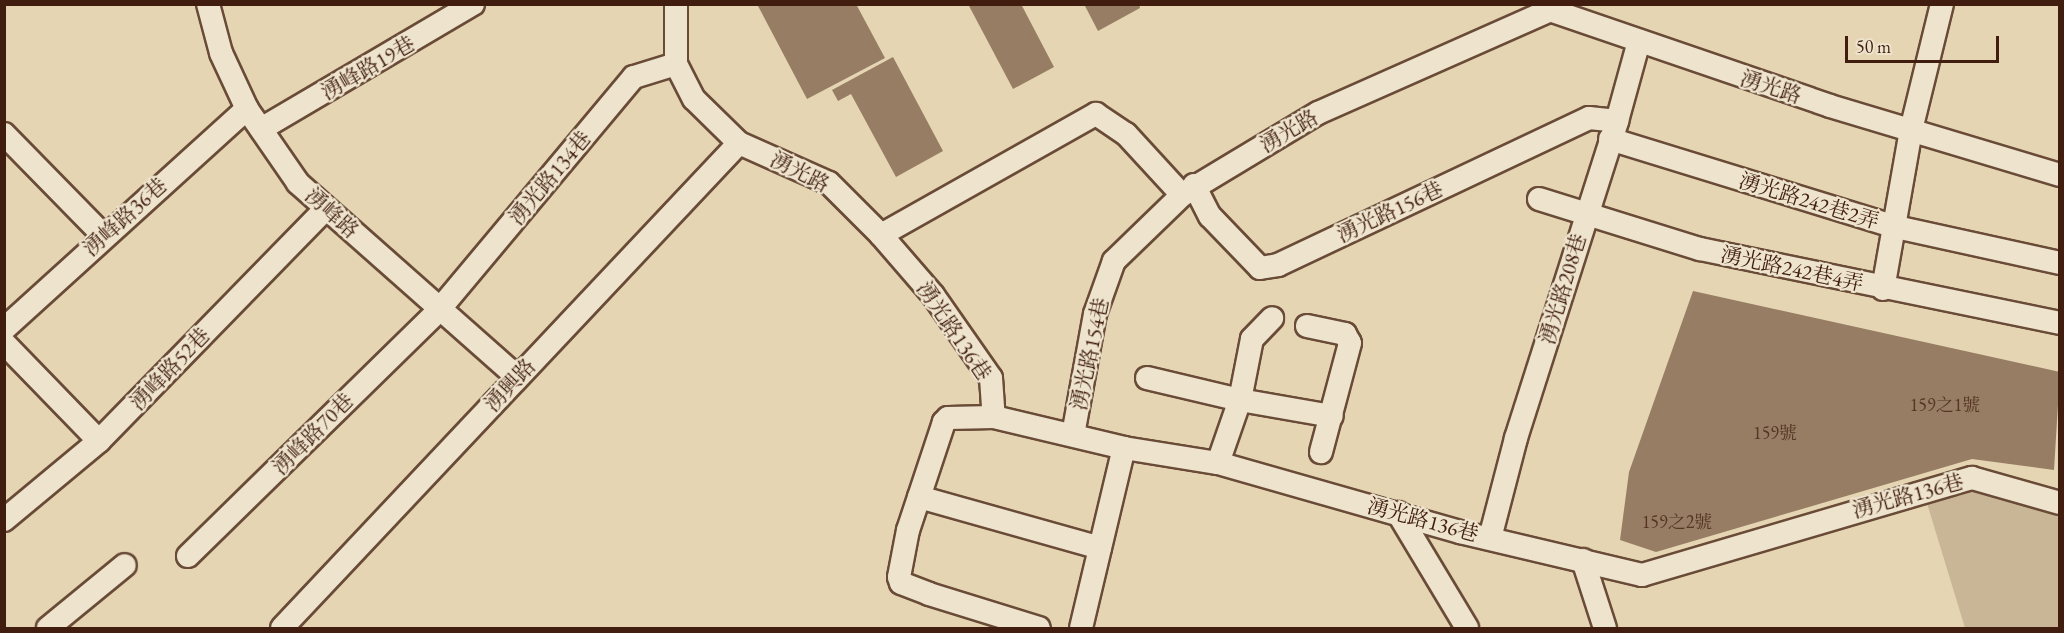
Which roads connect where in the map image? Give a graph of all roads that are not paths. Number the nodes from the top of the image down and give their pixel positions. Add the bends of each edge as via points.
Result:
1 (208, 4) edge
2 (474, 4) edge
3 (676, 4) edge
4 (1941, 4) edge
5 (1639, 41) junction
6 (676, 64) junction
7 (247, 109) junction
8 (261, 129) junction
9 (1613, 130) junction
10 (1911, 130) junction
11 (4, 134) edge
12 (740, 143) junction
13 (2060, 175) edge
14 (1188, 190) junction
15 (1539, 199) dead end
16 (326, 208) junction
17 (1586, 215) junction
18 (1896, 227) junction
19 (881, 235) junction
20 (103, 236) junction
21 (2060, 263) edge
22 (1884, 289) junction
23 (438, 311) junction
24 (1272, 318) dead end
25 (2060, 323) edge
26 (1307, 326) dead end
27 (4, 329) edge
28 (4, 343) edge
29 (517, 377) junction
30 (1147, 378) dead end
31 (1240, 400) junction
32 (1332, 416) junction
33 (994, 417) junction
34 (1073, 435) junction
35 (99, 441) junction
36 (1124, 448) junction
37 (1321, 452) dead end
38 (1218, 463) junction
39 (2058, 495) edge
40 (919, 497) junction
41 (1398, 513) junction
42 (4, 520) edge
43 (1490, 538) junction
44 (1100, 548) junction
45 (188, 556) dead end
46 (1583, 560) junction
47 (125, 565) dead end
48 (48, 628) edge
49 (282, 628) edge
50 (1039, 628) edge
51 (1081, 628) edge
52 (1467, 628) edge
53 (1605, 628) edge

1 - 7 street, 湧峰路 via 221,53
2 - 8 street, 湧峰路19巷
3 - 6 street, 湧光路
4 - 10 street
5 - 9 street, 湧光路208巷
5 - 10 street, 湧光路
5 - 14 street, 湧光路 via 1550,10 1318,113
6 - 12 street, 湧光路 via 694,99
6 - 23 street, 湧光路134巷 via 634,77
7 - 8 street, 湧峰路
7 - 20 street, 湧峰路36巷
8 - 16 street, 湧峰路 via 298,183
9 - 14 street, 湧光路156巷 via 1589,118 1278,265 1260,268
9 - 17 street, 湧光路208巷
9 - 18 street, 湧光路242巷2弄 via 1722,175
10 - 13 street, 湧光路
10 - 18 street
11 - 20 street
12 - 19 street, 湧光路 via 829,183
12 - 29 street, 湧興路
14 - 19 street via 1126,134 1096,114
14 - 34 street, 湧光路154巷 via 1114,261 1095,314
15 - 17 street, 湧光路242巷4弄
16 - 23 street, 湧峰路
16 - 35 street, 湧峰路52巷
17 - 22 street, 湧光路242巷4弄 via 1700,249
17 - 43 street, 湧光路208巷 via 1516,438
18 - 21 street, 湧光路242巷2弄
18 - 22 street
19 - 33 street, 湧光路136巷 via 933,295 991,378
20 - 27 street, 湧峰路36巷
22 - 25 street, 湧光路242巷4弄
23 - 29 street, 湧峰路
23 - 45 street, 湧峰路70巷
24 - 31 street via 1252,339
26 - 32 street via 1344,334 1350,343
28 - 35 street
29 - 49 street, 湧興路
30 - 31 street
31 - 32 street
31 - 38 street
32 - 37 street
33 - 34 street, 湧光路136巷
33 - 40 street via 948,418 944,422
34 - 36 street, 湧光路136巷
35 - 42 street, 湧峰路52巷
36 - 38 street, 湧光路136巷
36 - 44 street
38 - 41 street, 湧光路136巷
39 - 46 street, 湧光路136巷 via 1972,478 1642,575
40 - 44 street
40 - 50 street via 899,562 902,583
41 - 43 street, 湧光路136巷
41 - 52 street
43 - 46 street, 湧光路136巷
44 - 51 street
46 - 53 street
47 - 48 street

